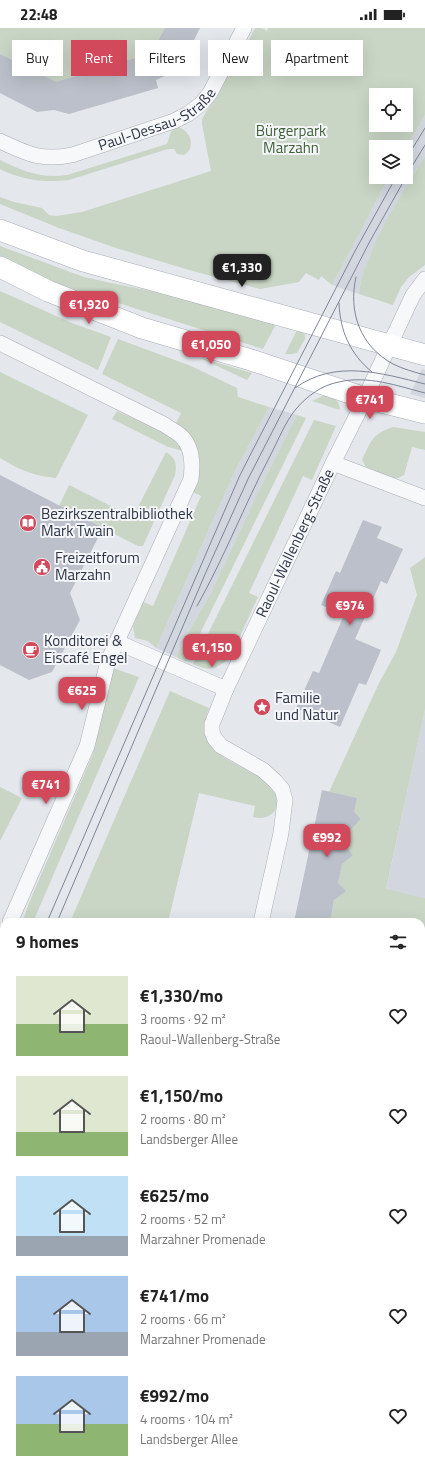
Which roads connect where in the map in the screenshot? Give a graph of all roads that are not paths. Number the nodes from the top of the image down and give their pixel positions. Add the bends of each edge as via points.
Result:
1 (244, 28) edge
2 (0, 141) edge
3 (0, 230) edge
4 (0, 267) edge
5 (425, 279) edge
6 (0, 343) edge
7 (390, 346) junction
8 (425, 355) edge
9 (365, 398) junction
10 (425, 413) edge
11 (333, 463) junction
12 (425, 498) edge
13 (117, 642) junction
14 (226, 689) junction
15 (12, 918) edge
16 (262, 918) edge

1 - 2 street, Paul-Dessau-Straße via 210,93 201,104 174,121 56,158 34,156
3 - 7 main road via 83,261
4 - 9 main road via 48,291 142,328 251,360
5 - 7 street, Raoul-Wallenberg-Straße via 413,295
6 - 13 street via 165,425 187,443 191,454 191,479
7 - 8 main road
7 - 9 street, Raoul-Wallenberg-Straße
9 - 10 main road
9 - 11 street, Raoul-Wallenberg-Straße
11 - 12 street, Raoul-Wallenberg-Straße
11 - 14 street, Raoul-Wallenberg-Straße
13 - 14 street
13 - 15 street via 102,681 87,746
14 - 16 street, Raoul-Wallenberg-Straße via 212,724 215,738 220,746 263,770 276,781 285,800 281,833

